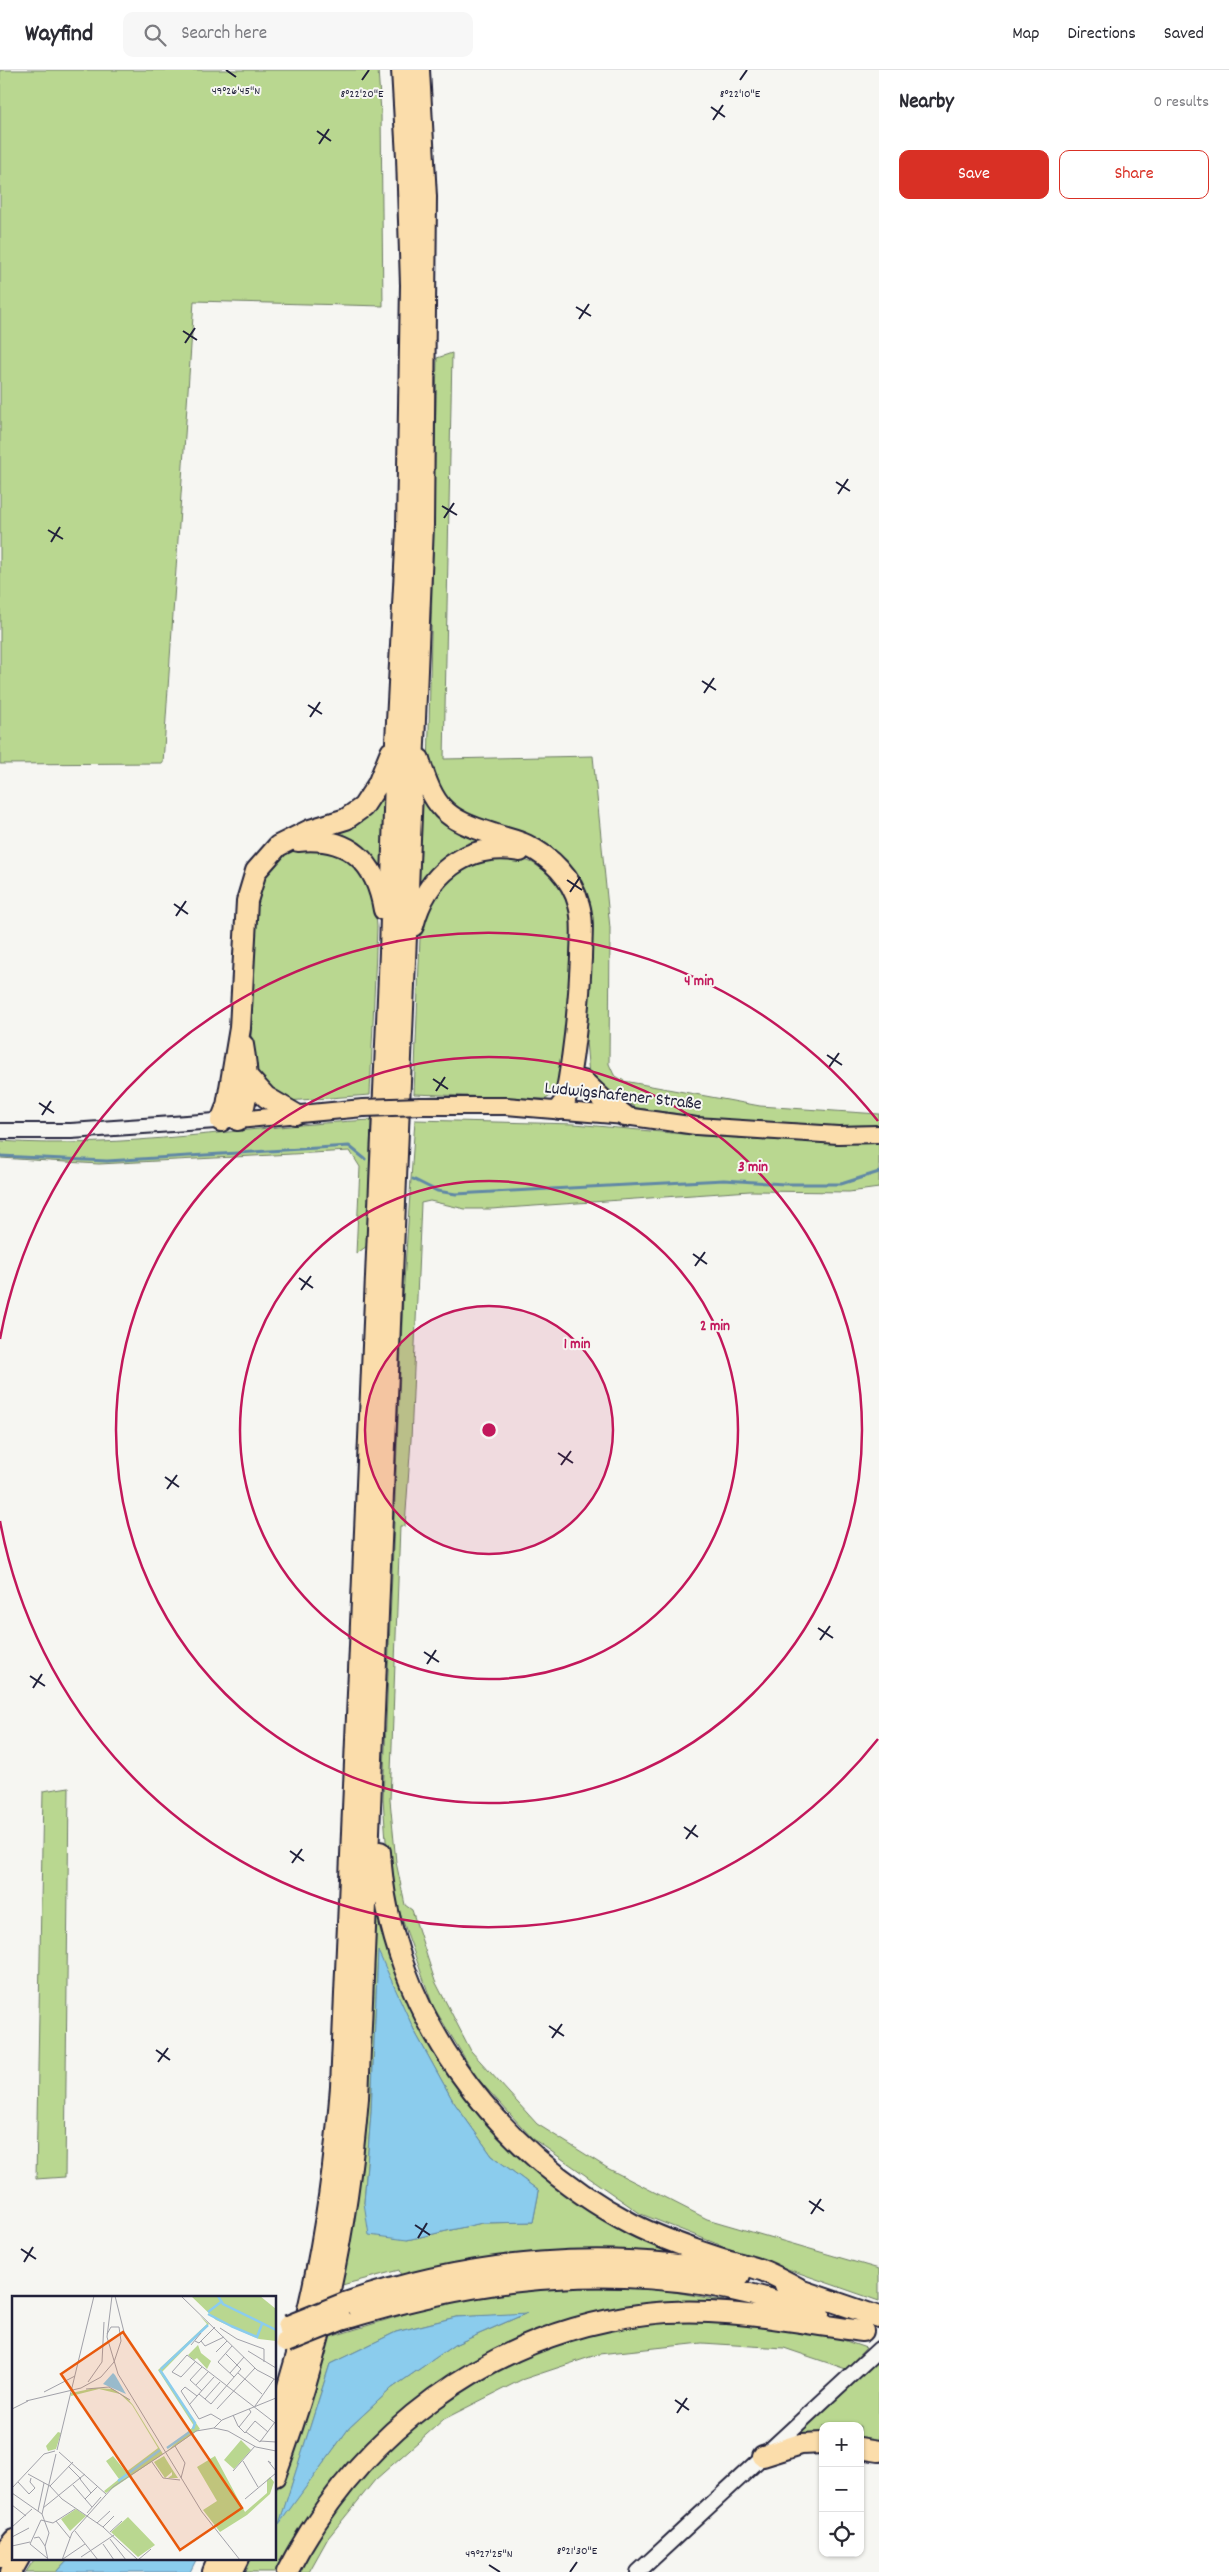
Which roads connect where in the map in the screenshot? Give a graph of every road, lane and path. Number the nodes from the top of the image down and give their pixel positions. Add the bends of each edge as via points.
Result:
1 (402, 70) edge
2 (419, 70) edge
3 (396, 741) junction
4 (415, 748) junction
5 (286, 842) junction
6 (542, 855) junction
7 (398, 955) junction
8 (240, 1028) junction
9 (576, 1039) junction
10 (246, 1074) junction
11 (584, 1081) junction
12 (565, 1107) junction
13 (295, 1114) junction
14 (229, 1116) junction
15 (625, 1116) junction
16 (0, 1131) edge
17 (879, 1134) edge
18 (374, 1749) junction
19 (798, 2288) junction
20 (343, 2311) junction
21 (879, 2317) edge
22 (871, 2334) edge
23 (281, 2337) edge
24 (879, 2349) edge
25 (276, 2423) edge
26 (819, 2443) edge
27 (864, 2449) edge
28 (879, 2451) edge
29 (763, 2456) junction
30 (276, 2473) edge
31 (12, 2542) edge
32 (0, 2557) edge
33 (18, 2560) edge
34 (219, 2560) edge
35 (238, 2560) edge
36 (11, 2572) edge
37 (213, 2572) edge
38 (232, 2572) edge
39 (287, 2572) edge
40 (638, 2572) edge

1 - 3 highway via 411,285 407,529
2 - 4 highway via 426,198 423,525
3 - 5 highway via 378,784 363,807 346,819 310,830
3 - 7 highway
4 - 6 highway via 436,804 451,817 469,827 525,844
4 - 7 highway
5 - 7 highway via 335,842 363,860 381,890
5 - 8 highway via 263,861 250,885
6 - 7 highway via 502,848 478,851 452,864 433,882 418,906
6 - 9 highway via 572,886 579,905 582,924
7 - 18 highway
7 - 25 highway via 336,2155 321,2255 303,2334
8 - 10 highway
8 - 14 highway
9 - 11 highway
9 - 12 highway
10 - 13 highway via 266,1097
10 - 14 highway via 245,1110
11 - 12 highway via 578,1103
11 - 15 highway
12 - 13 main road, Ludwigshafener Straße, bridge via 421,1106
12 - 15 main road, Ludwigshafener Straße
13 - 14 main road, Ludwigshafener Straße
14 - 16 street via 71,1131
15 - 17 main road, Ludwigshafener Straße via 696,1126
18 - 19 highway via 381,1875 397,1947 429,2024 462,2077 500,2123 540,2162 580,2193 666,2239 763,2271
18 - 30 highway via 358,2098 349,2186 338,2259 318,2342
19 - 20 highway via 734,2274 653,2263 550,2262 434,2276
19 - 21 highway
20 - 22 highway via 459,2288 546,2278 616,2276 711,2286 772,2300
20 - 23 highway, bridge
22 - 39 highway via 742,2314 675,2313 610,2320 547,2338 454,2383 389,2434 351,2474 316,2519
24 - 29 street
26 - 29 highway via 801,2444
27 - 28 highway
29 - 40 street
31 - 32 highway
33 - 36 highway
34 - 37 highway
35 - 38 highway

